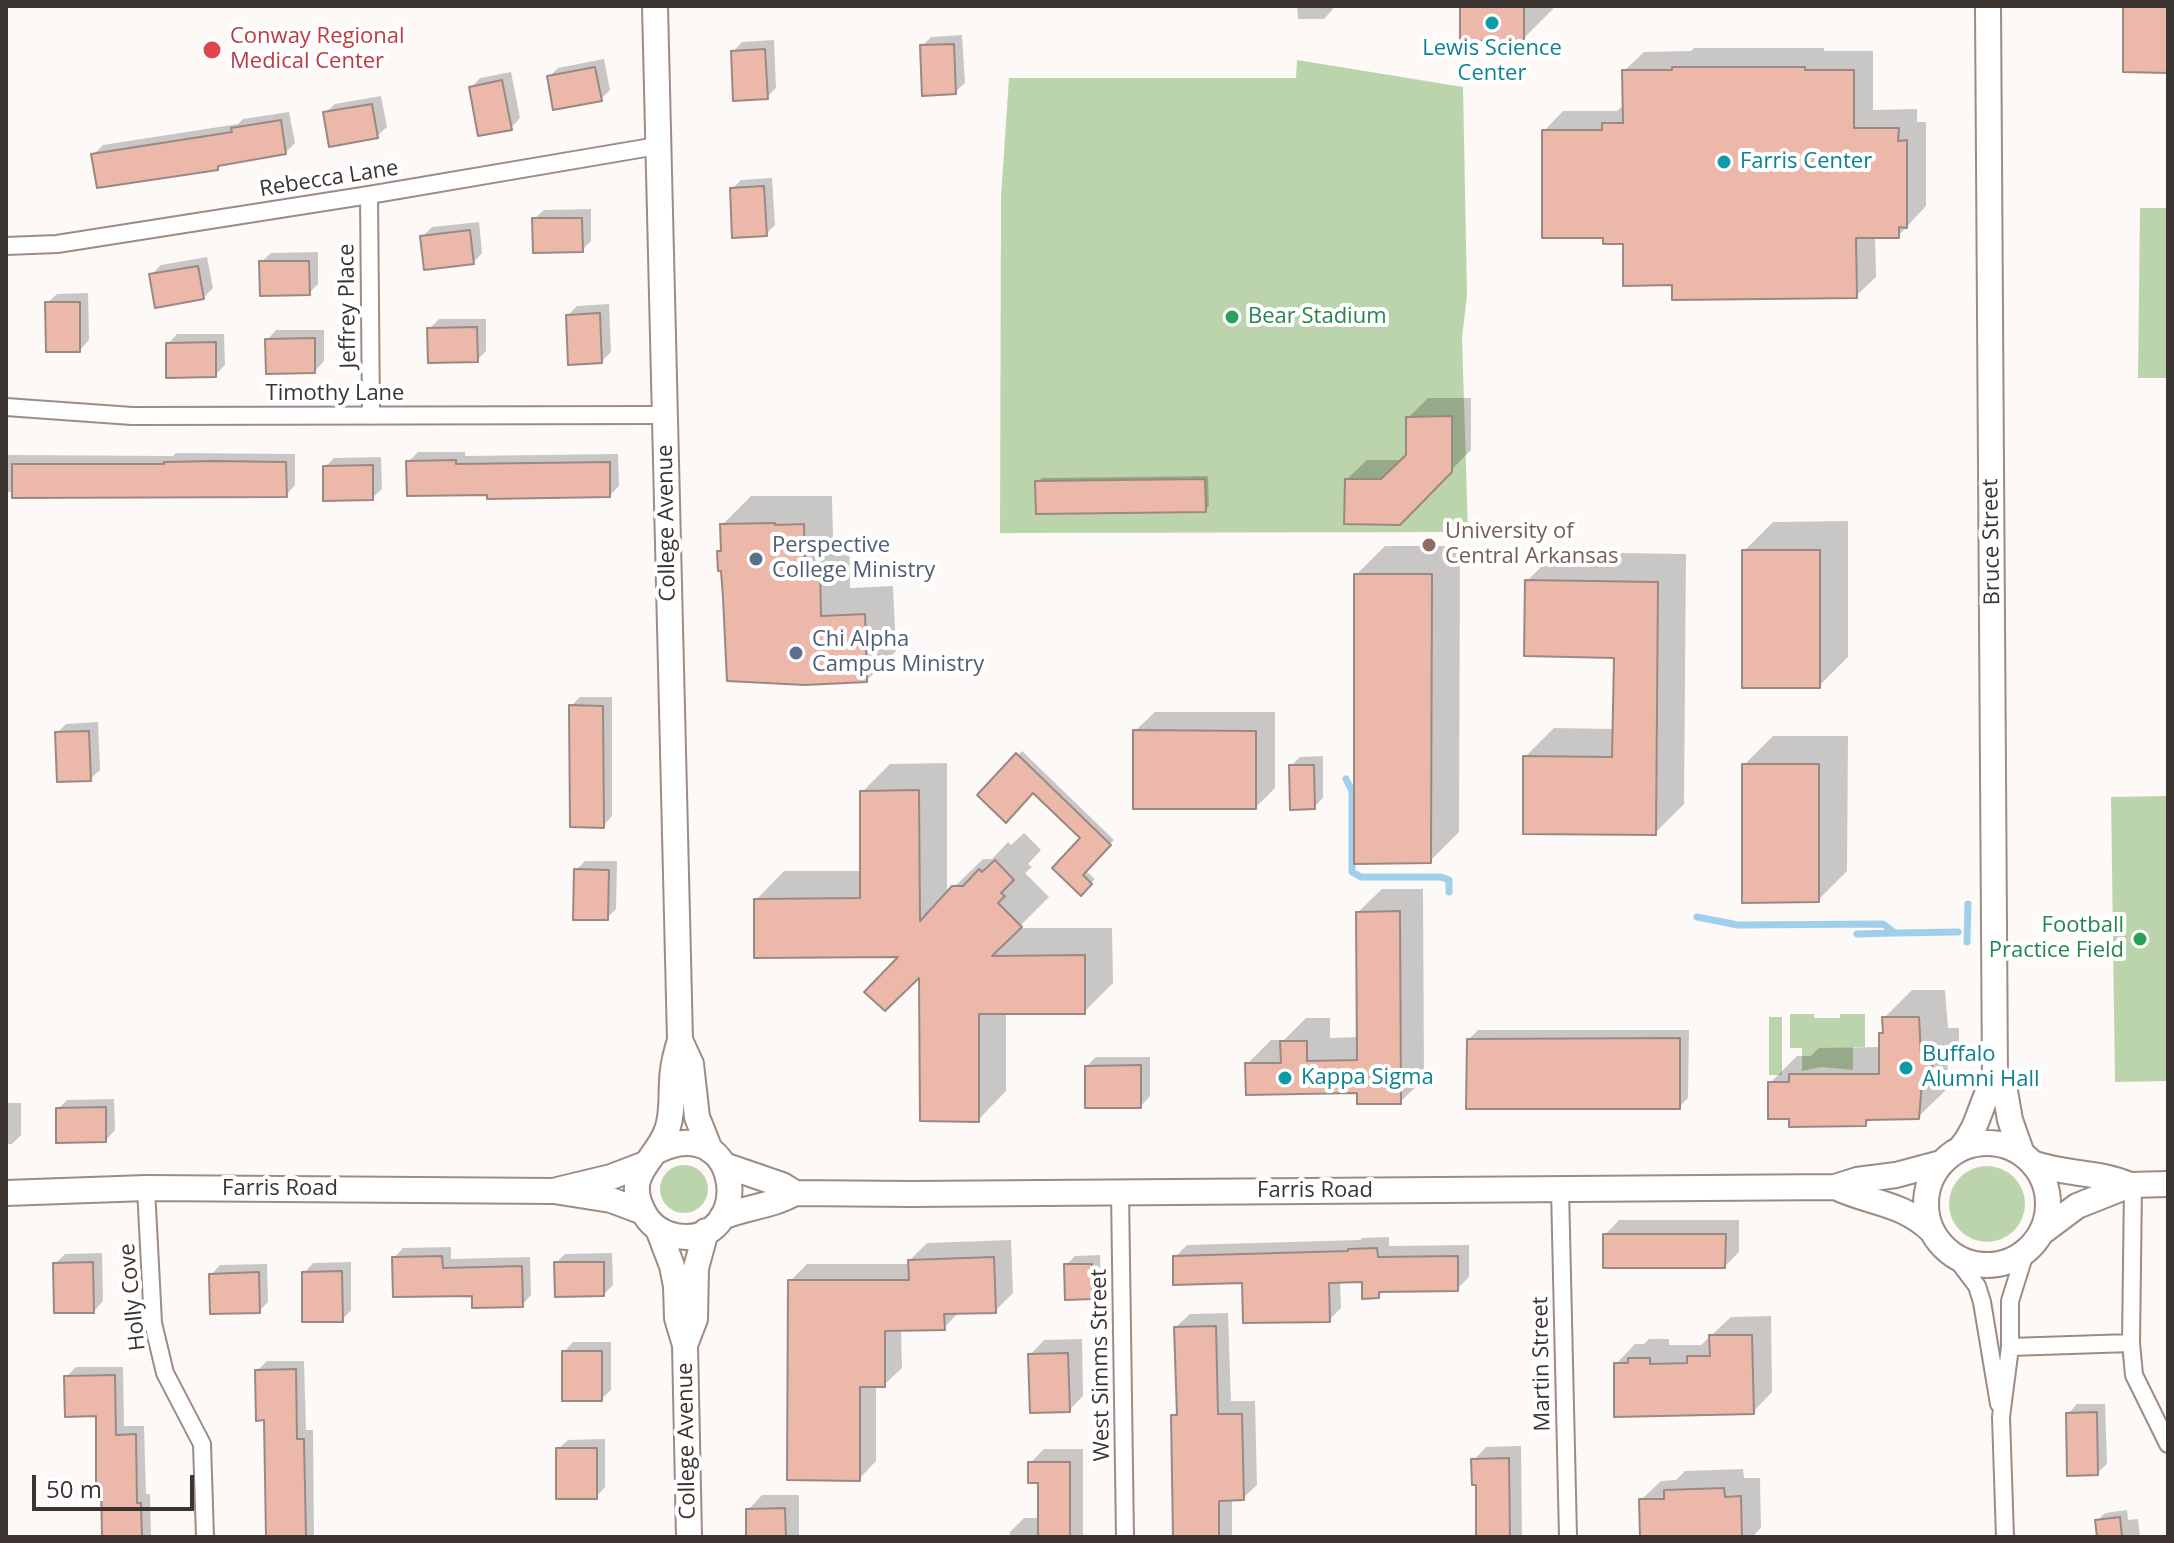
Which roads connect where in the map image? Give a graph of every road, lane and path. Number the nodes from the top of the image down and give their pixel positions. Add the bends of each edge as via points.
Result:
1 (655, 6) edge
2 (1988, 6) edge
3 (657, 146) junction
4 (369, 195) junction
5 (6, 246) edge
6 (6, 407) edge
7 (664, 415) junction
8 (371, 416) junction
9 (680, 1040) junction
10 (1995, 1078) junction
11 (1951, 1156) junction
12 (652, 1157) junction
13 (717, 1157) junction
14 (2027, 1158) junction
15 (2168, 1184) edge
16 (2132, 1185) junction
17 (1835, 1187) junction
18 (146, 1188) junction
19 (1560, 1189) junction
20 (554, 1191) junction
21 (1120, 1192) junction
22 (6, 1193) edge
23 (795, 1193) junction
24 (651, 1220) junction
25 (714, 1224) junction
26 (1932, 1231) junction
27 (2041, 1233) junction
28 (2025, 1253) junction
29 (1955, 1257) junction
30 (2131, 1343) junction
31 (685, 1345) junction
32 (2010, 1347) junction
33 (2001, 1417) junction
34 (2168, 1444) edge
35 (205, 1537) edge
36 (689, 1537) edge
37 (1125, 1537) edge
38 (1568, 1537) edge
39 (2005, 1537) edge

1 - 3 street, College Avenue
2 - 10 street, Bruce Street
3 - 4 street, Rebecca Lane
3 - 7 street, College Avenue
4 - 5 street, Rebecca Lane via 57,244
4 - 8 street, Jeffrey Place
6 - 8 street, Timothy Lane via 132,416
7 - 8 street, Timothy Lane
7 - 9 street, College Avenue
9 - 12 street, College Avenue via 668,1129
9 - 13 street, College Avenue via 691,1064 697,1117
10 - 11 street, Bruce Street via 1976,1127
10 - 14 street, Bruce Street via 2005,1091 2010,1120
11 - 14 street via 1972,1144 1998,1143
11 - 17 street, Farris Road via 1896,1175
11 - 26 street via 1934,1173 1926,1196
12 - 13 street via 684,1142
12 - 20 street, Farris Road via 611,1177
12 - 24 street via 637,1182 637,1196
13 - 23 street, Farris Road
13 - 25 street via 730,1183 730,1197
14 - 16 street via 2061,1172 2107,1176
14 - 27 street via 2040,1173 2048,1196
15 - 16 street
16 - 27 street via 2077,1206
16 - 30 street
17 - 19 street, Farris Road
17 - 26 street, Farris Road via 1906,1211
18 - 20 street, Farris Road
18 - 22 street, Farris Road
18 - 35 street, Holly Cove via 153,1323 165,1373 202,1444
19 - 21 street, Farris Road
19 - 38 street, Martin Street
20 - 24 street, Farris Road via 611,1200
21 - 23 street, Farris Road
21 - 37 street, West Simms Street
23 - 25 street, Farris Road
24 - 25 street via 670,1235 684,1237
24 - 31 street, College Avenue via 672,1266
25 - 31 street, College Avenue via 696,1268 695,1319
26 - 29 street
27 - 28 street
28 - 29 street via 1990,1266
28 - 32 street via 2010,1301
29 - 33 street via 1982,1302
30 - 32 street
30 - 34 street via 2134,1375
31 - 36 street, College Avenue
32 - 33 street
33 - 39 street

